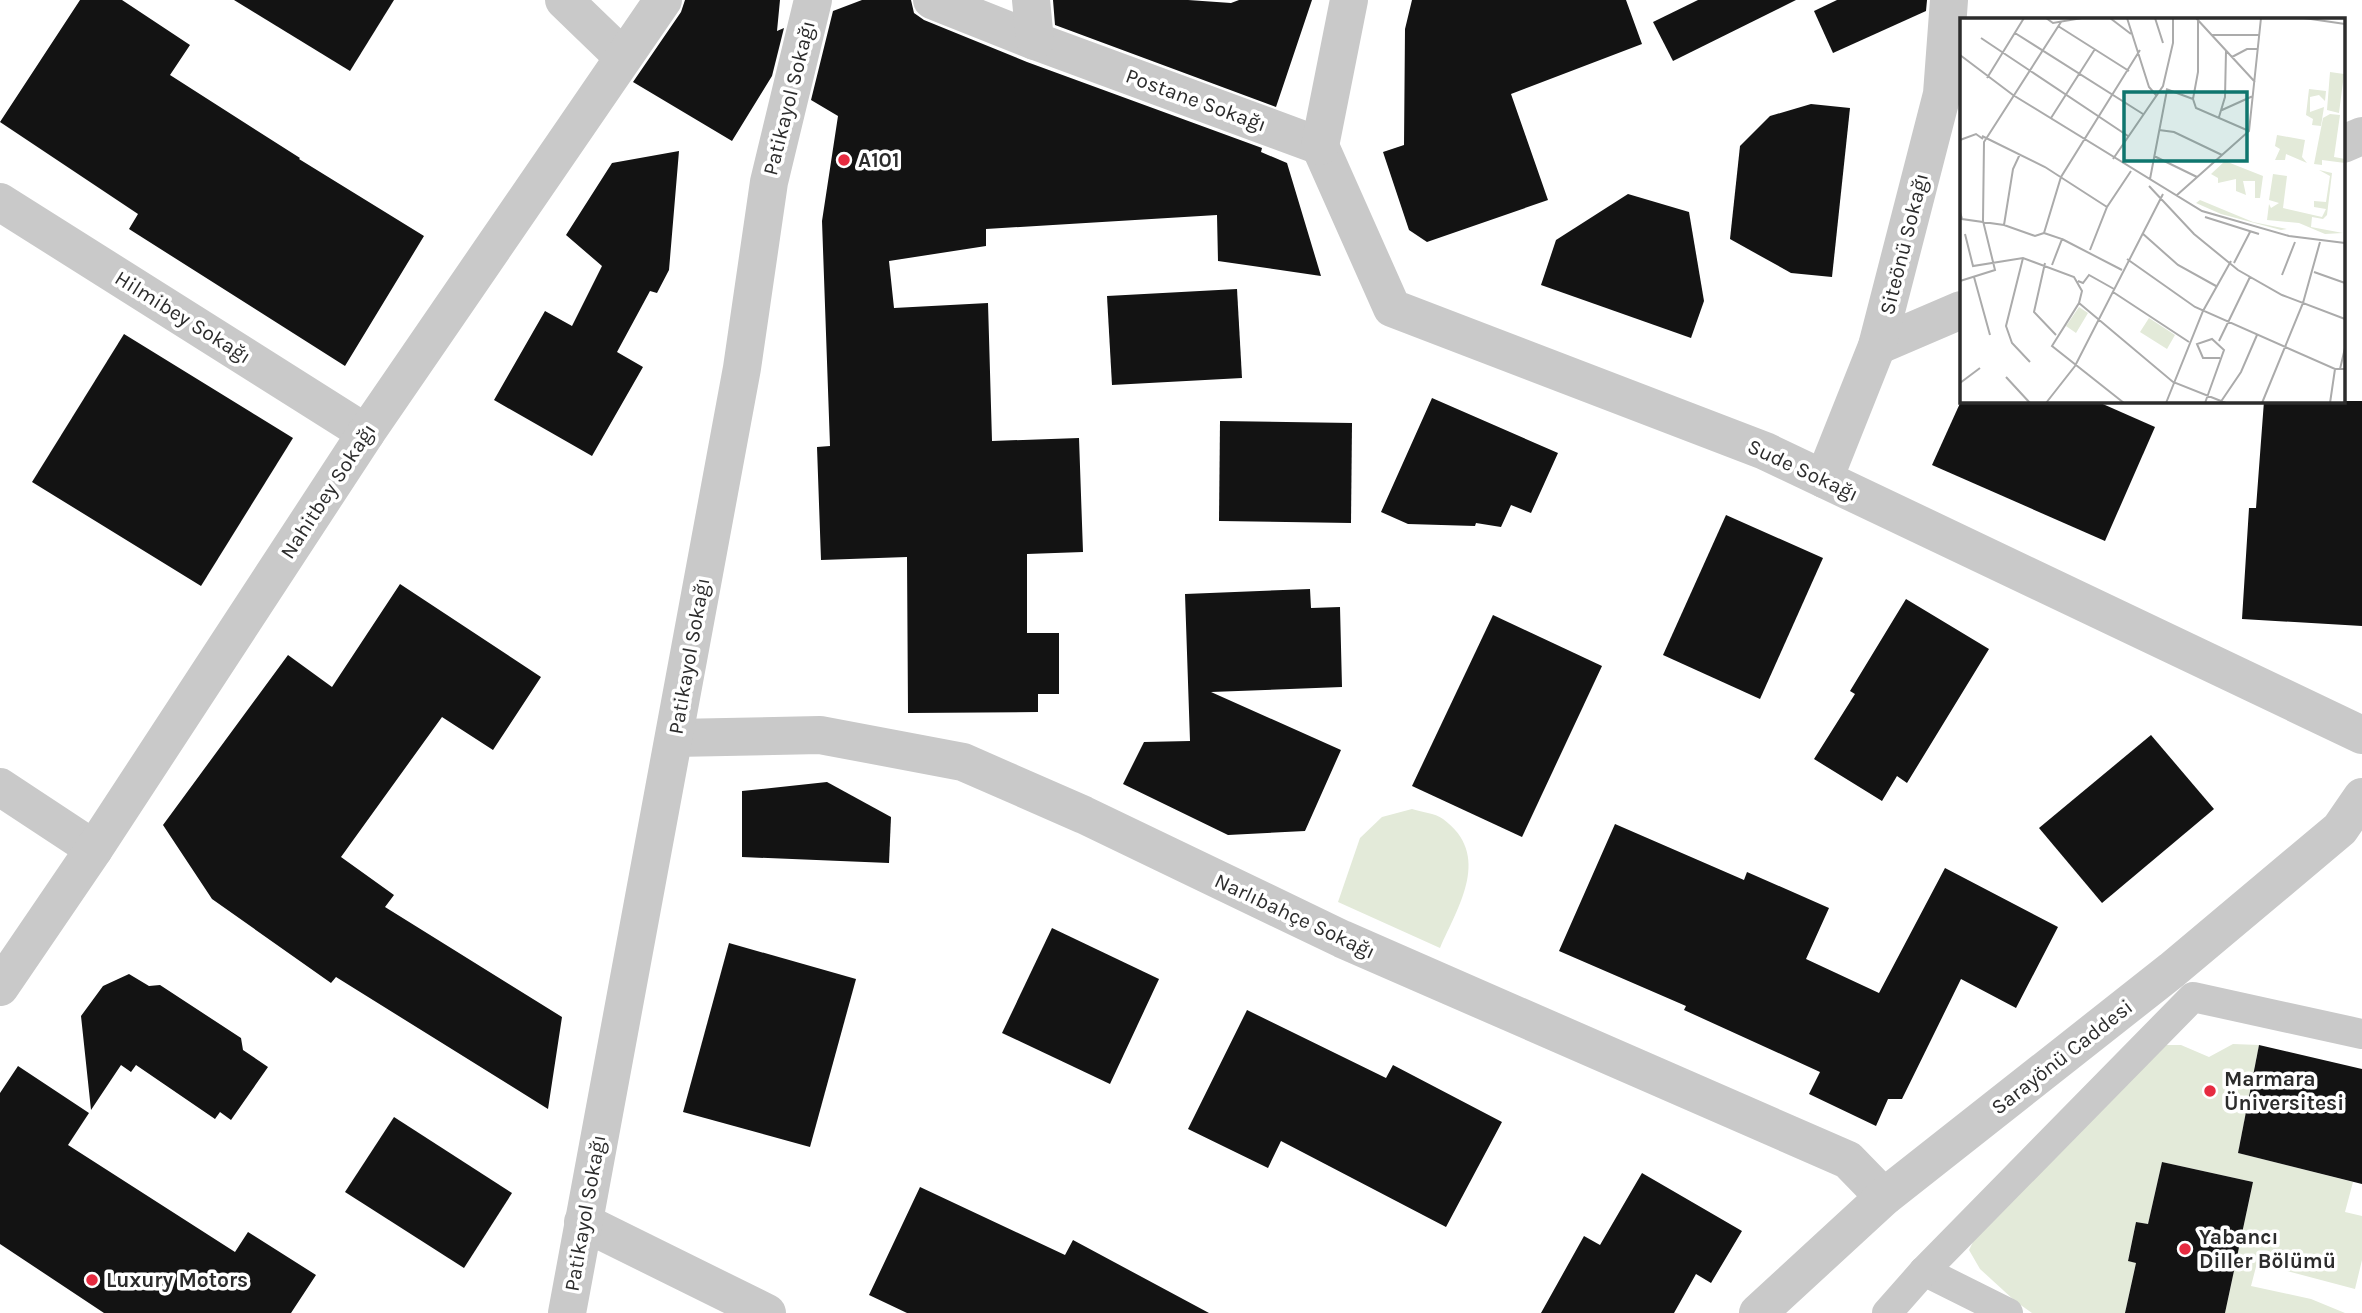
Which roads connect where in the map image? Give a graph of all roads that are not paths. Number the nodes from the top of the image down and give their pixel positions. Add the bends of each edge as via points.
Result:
1 (564, 0) edge
2 (663, 0) edge
3 (813, 0) edge
4 (932, 0) edge
5 (1031, 0) edge
6 (1349, 0) edge
7 (1949, 0) edge
8 (1035, 41) junction
9 (623, 57) junction
10 (2362, 136) edge
11 (2344, 144) edge
12 (1320, 146) junction
13 (0, 202) edge
14 (1960, 310) edge
15 (1877, 346) junction
16 (366, 433) junction
17 (1824, 479) junction
18 (2362, 734) edge
19 (675, 738) junction
20 (0, 787) edge
21 (2362, 797) edge
22 (94, 849) junction
23 (0, 987) edge
24 (2362, 1034) edge
25 (1884, 1197) junction
26 (583, 1222) junction
27 (1924, 1271) junction
28 (567, 1313) edge
29 (767, 1313) edge
30 (1758, 1313) edge
31 (1886, 1313) edge
32 (2008, 1313) edge

1 - 9 street
2 - 9 street, Nahitbey Sokağı
3 - 19 street, Patikayol Sokağı via 769,182 743,357
4 - 8 street, Postane Sokağı
5 - 8 street
6 - 12 street
7 - 15 street, Siteönü Sokağı via 1942,94
8 - 12 street, Postane Sokağı
9 - 16 street, Nahitbey Sokağı
10 - 11 street
12 - 17 street, Sude Sokağı via 1392,308 1765,451
13 - 16 street, Hilmibey Sokağı
14 - 15 street
15 - 17 street, Siteönü Sokağı
16 - 22 street, Nahitbey Sokağı
17 - 18 street, Sude Sokağı
19 - 25 street, Narlıbahçe Sokağı via 820,735 963,762 1342,939 1848,1160
19 - 26 street, Patikayol Sokağı
20 - 22 street
21 - 25 street, Sarayönü Caddesi via 2340,829 2214,935
22 - 23 street, Nahitbey Sokağı
24 - 27 lane via 2193,997
25 - 30 street, Sarayönü Caddesi
26 - 28 street, Patikayol Sokağı
26 - 29 street
27 - 31 lane
27 - 32 lane

